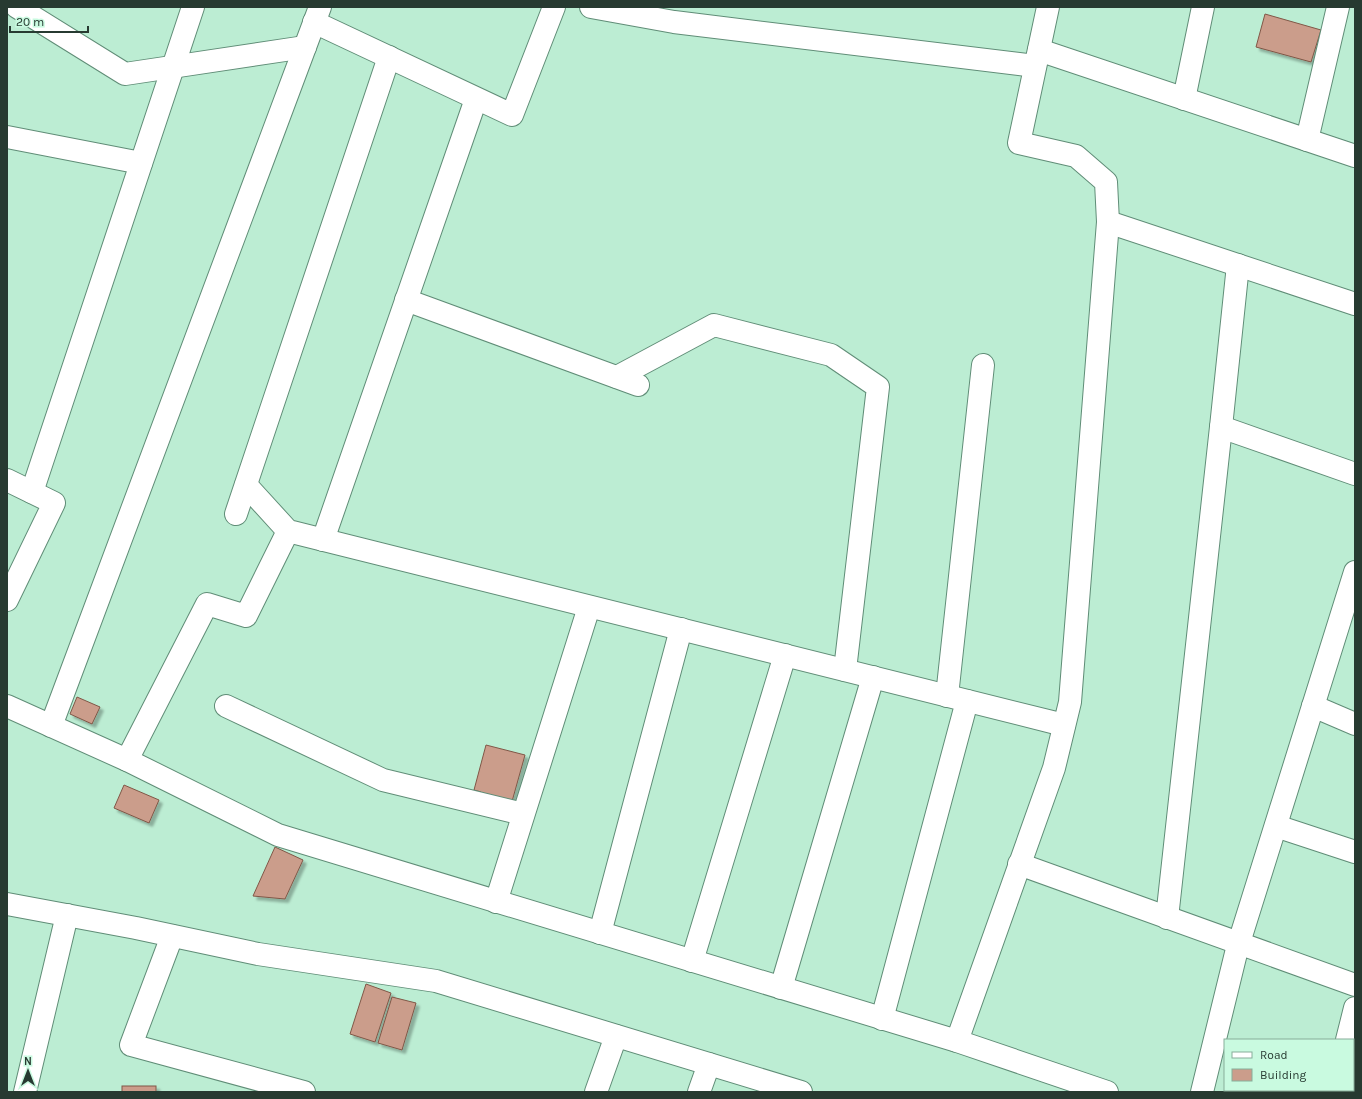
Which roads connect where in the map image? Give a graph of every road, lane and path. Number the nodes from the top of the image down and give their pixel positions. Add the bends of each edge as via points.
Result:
1 (17, 7) edge
2 (193, 7) edge
3 (554, 7) edge
4 (591, 7) edge
5 (1048, 7) edge
6 (1204, 7) edge
7 (1338, 7) edge
8 (1346, 7) edge
9 (1355, 10) edge
10 (317, 14) edge
11 (305, 47) junction
12 (388, 57) junction
13 (1037, 58) junction
14 (173, 67) junction
15 (476, 99) junction
16 (1184, 99) junction
17 (7, 137) edge
18 (1307, 140) junction
19 (1355, 156) edge
20 (141, 163) junction
21 (1108, 222) junction
22 (1238, 265) junction
23 (406, 300) junction
24 (1355, 304) edge
25 (983, 365) dead end
26 (617, 377) junction
27 (638, 385) dead end
28 (1221, 427) junction
29 (1355, 474) edge
30 (7, 480) edge
31 (246, 485) junction
32 (32, 492) junction
33 (236, 514) dead end
34 (288, 531) junction
35 (322, 540) junction
36 (1355, 572) edge
37 (7, 600) edge
38 (589, 607) junction
39 (681, 630) junction
40 (786, 655) junction
41 (845, 670) junction
42 (873, 677) junction
43 (957, 698) junction
44 (7, 706) edge
45 (226, 706) dead end
46 (1313, 706) junction
47 (1355, 724) edge
48 (1064, 725) junction
49 (51, 726) junction
50 (127, 760) junction
51 (523, 814) junction
52 (1276, 826) junction
53 (1355, 852) edge
54 (1019, 864) junction
55 (496, 902) junction
56 (7, 904) edge
57 (67, 915) junction
58 (1167, 918) junction
59 (600, 933) junction
60 (172, 936) junction
61 (1239, 943) junction
62 (692, 961) junction
63 (1355, 985) edge
64 (781, 988) junction
65 (1355, 1008) edge
66 (882, 1019) junction
67 (616, 1036) junction
68 (1347, 1039) edge
69 (957, 1041) junction
70 (708, 1064) junction
71 (272, 1088) edge
72 (25, 1092) edge
73 (304, 1092) edge
74 (596, 1092) edge
75 (699, 1092) edge
76 (801, 1092) edge
77 (1107, 1092) edge
78 (1202, 1092) edge

1 - 14 street via 125,74
2 - 14 street
3 - 15 street via 512,115
4 - 13 street via 674,22
5 - 13 street
6 - 16 street
7 - 18 street
8 - 9 street
10 - 11 street
10 - 12 street
11 - 14 street
11 - 49 street
12 - 15 street
12 - 31 street
13 - 16 street
13 - 21 street via 1019,143 1076,156 1106,182
14 - 20 street
15 - 23 street
16 - 18 street
17 - 20 street
18 - 19 street
20 - 32 street
21 - 22 street
21 - 48 street via 1070,694
22 - 24 street
22 - 28 street
23 - 26 street
23 - 35 street
25 - 43 street
26 - 27 street
26 - 41 street via 714,324 831,355 878,387
28 - 29 street
28 - 58 street
30 - 32 street
31 - 33 street
31 - 34 street
32 - 37 street via 54,503
34 - 35 street
34 - 50 street via 246,616 208,604
35 - 38 street
36 - 46 street
38 - 39 street
38 - 51 street
39 - 40 street
39 - 59 street
40 - 41 street
40 - 62 street
41 - 42 street
42 - 43 street
42 - 64 street
43 - 48 street
43 - 66 street
44 - 49 street
45 - 51 street via 383,780
46 - 47 street
46 - 52 street
48 - 54 street via 1054,768
49 - 50 street
50 - 55 street via 278,836
51 - 55 street
52 - 53 street
52 - 61 street
54 - 58 street
54 - 69 street
55 - 59 street
56 - 57 street
57 - 60 street
57 - 72 street
58 - 61 street
59 - 62 street
60 - 67 street via 258,954 436,981
60 - 71 street via 131,1045
61 - 63 street
61 - 78 street
62 - 64 street
64 - 66 street
65 - 68 street
66 - 69 street
67 - 70 street
67 - 74 street
69 - 77 street
70 - 75 street
70 - 76 street
71 - 73 street

